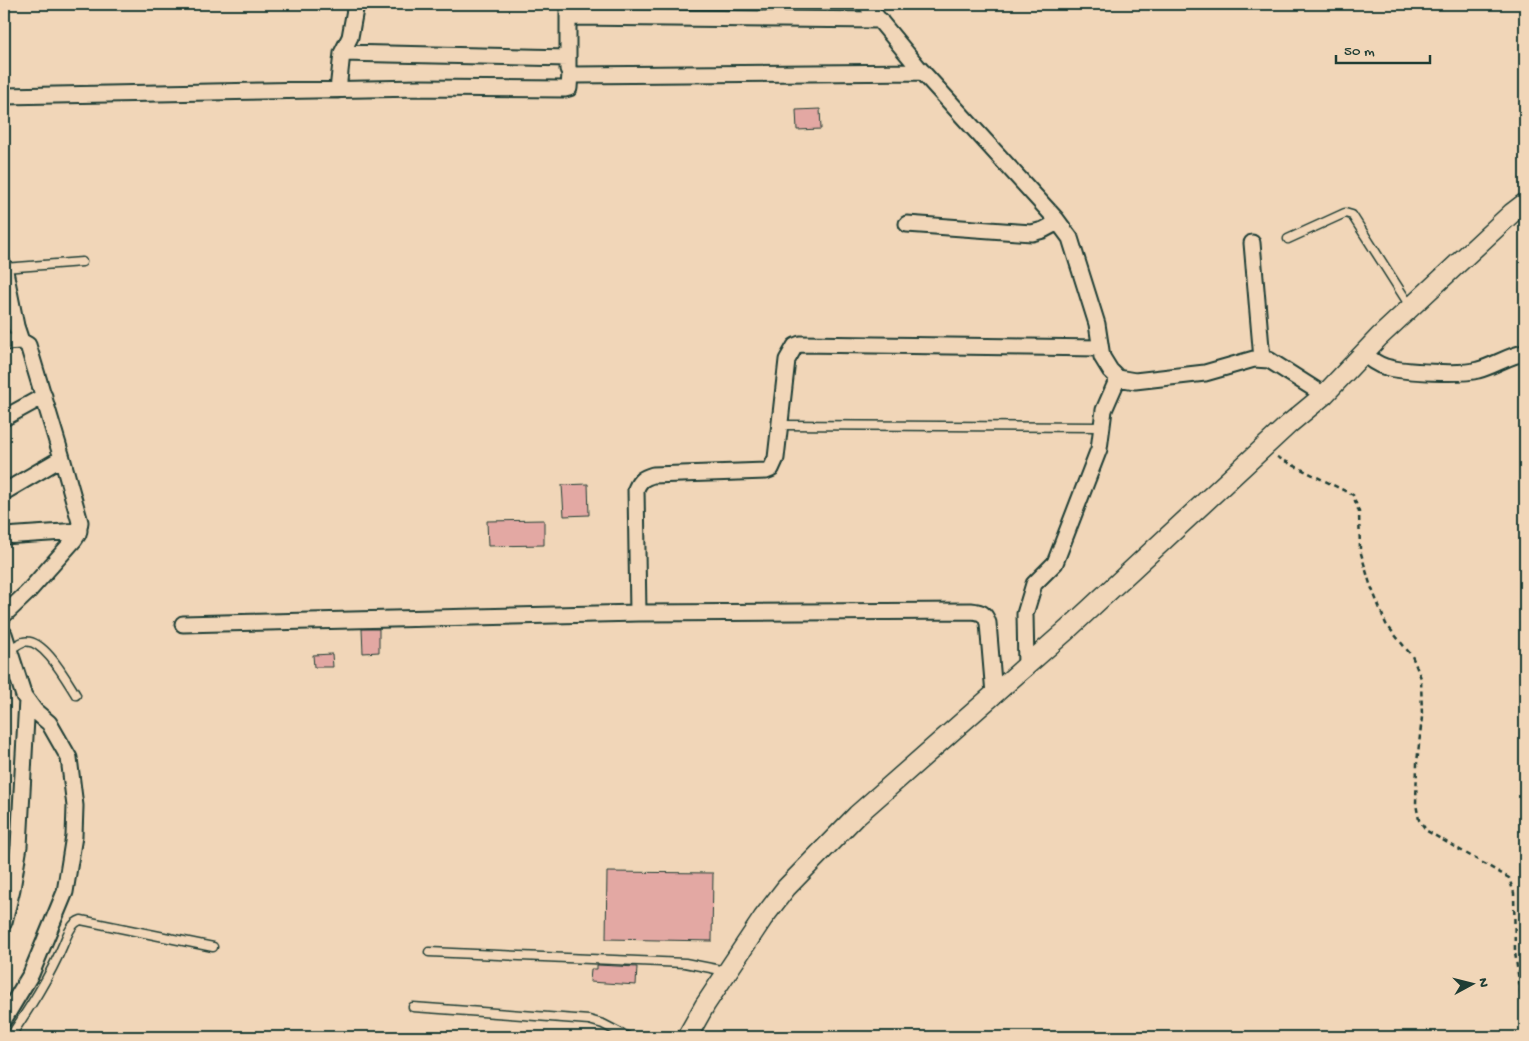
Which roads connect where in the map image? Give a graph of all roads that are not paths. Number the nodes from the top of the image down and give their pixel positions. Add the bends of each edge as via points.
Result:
1 (356, 4) edge
2 (866, 4) edge
3 (568, 10) edge
4 (880, 20) junction
5 (342, 53) junction
6 (569, 66) junction
7 (923, 72) junction
8 (338, 90) junction
9 (4, 96) edge
10 (1525, 203) edge
11 (1058, 222) junction
12 (907, 224) dead end
13 (1288, 239) dead end
14 (1252, 243) dead end
15 (82, 262) dead end
16 (4, 267) edge
17 (1411, 307) junction
18 (21, 341) junction
19 (4, 342) edge
20 (1100, 348) junction
21 (1525, 353) edge
22 (1362, 354) junction
23 (1262, 360) junction
24 (1118, 378) junction
25 (1324, 395) junction
26 (44, 396) junction
27 (4, 418) edge
28 (780, 425) junction
29 (1102, 427) junction
30 (62, 458) junction
31 (4, 492) edge
32 (79, 530) junction
33 (4, 536) edge
34 (638, 613) junction
35 (4, 615) edge
36 (183, 624) dead end
37 (4, 634) edge
38 (10, 650) junction
39 (1026, 666) junction
40 (994, 694) junction
41 (76, 695) dead end
42 (27, 700) junction
43 (4, 922) edge
44 (213, 947) dead end
45 (429, 952) dead end
46 (728, 971) junction
47 (413, 1006) dead end
48 (4, 1019) edge
49 (10, 1037) edge
50 (628, 1037) edge
51 (687, 1037) edge

1 - 5 street via 350,36
2 - 4 street
3 - 4 street
3 - 6 street
4 - 7 street
5 - 6 street
5 - 8 street
6 - 7 street via 575,75
6 - 8 street via 570,84 565,89
7 - 11 street
8 - 9 street
10 - 17 street
11 - 12 street via 1032,233
11 - 20 street via 1070,238 1097,324
13 - 17 lane via 1345,213 1352,215
14 - 23 street
15 - 16 lane
16 - 18 street
17 - 22 street
18 - 19 street
18 - 26 street via 28,345
20 - 24 street via 1102,357
20 - 28 street via 800,344 795,346 787,360
21 - 22 street via 1477,371 1440,372 1385,367
22 - 25 street
23 - 24 street via 1254,359 1205,373 1135,381
23 - 25 street via 1270,360
24 - 29 street via 1104,410
25 - 39 street
26 - 27 street
26 - 30 street
28 - 29 lane
28 - 34 street via 776,458 771,469 653,475 639,482 636,489
29 - 39 street via 1099,448 1055,563 1034,584 1025,614
30 - 31 street
30 - 32 street via 80,522
32 - 33 street
32 - 35 street via 74,540
34 - 36 street
34 - 40 street via 981,612 988,623
37 - 38 street
38 - 41 lane via 23,642 37,644 55,663
38 - 42 street
39 - 40 street
40 - 46 street via 857,815 786,888
42 - 43 street via 19,846
42 - 48 street via 49,723 69,758 75,806 74,836 65,892 31,974
44 - 49 lane via 77,921 68,933 40,993
45 - 46 lane via 685,963
46 - 51 street
47 - 50 lane via 588,1020

